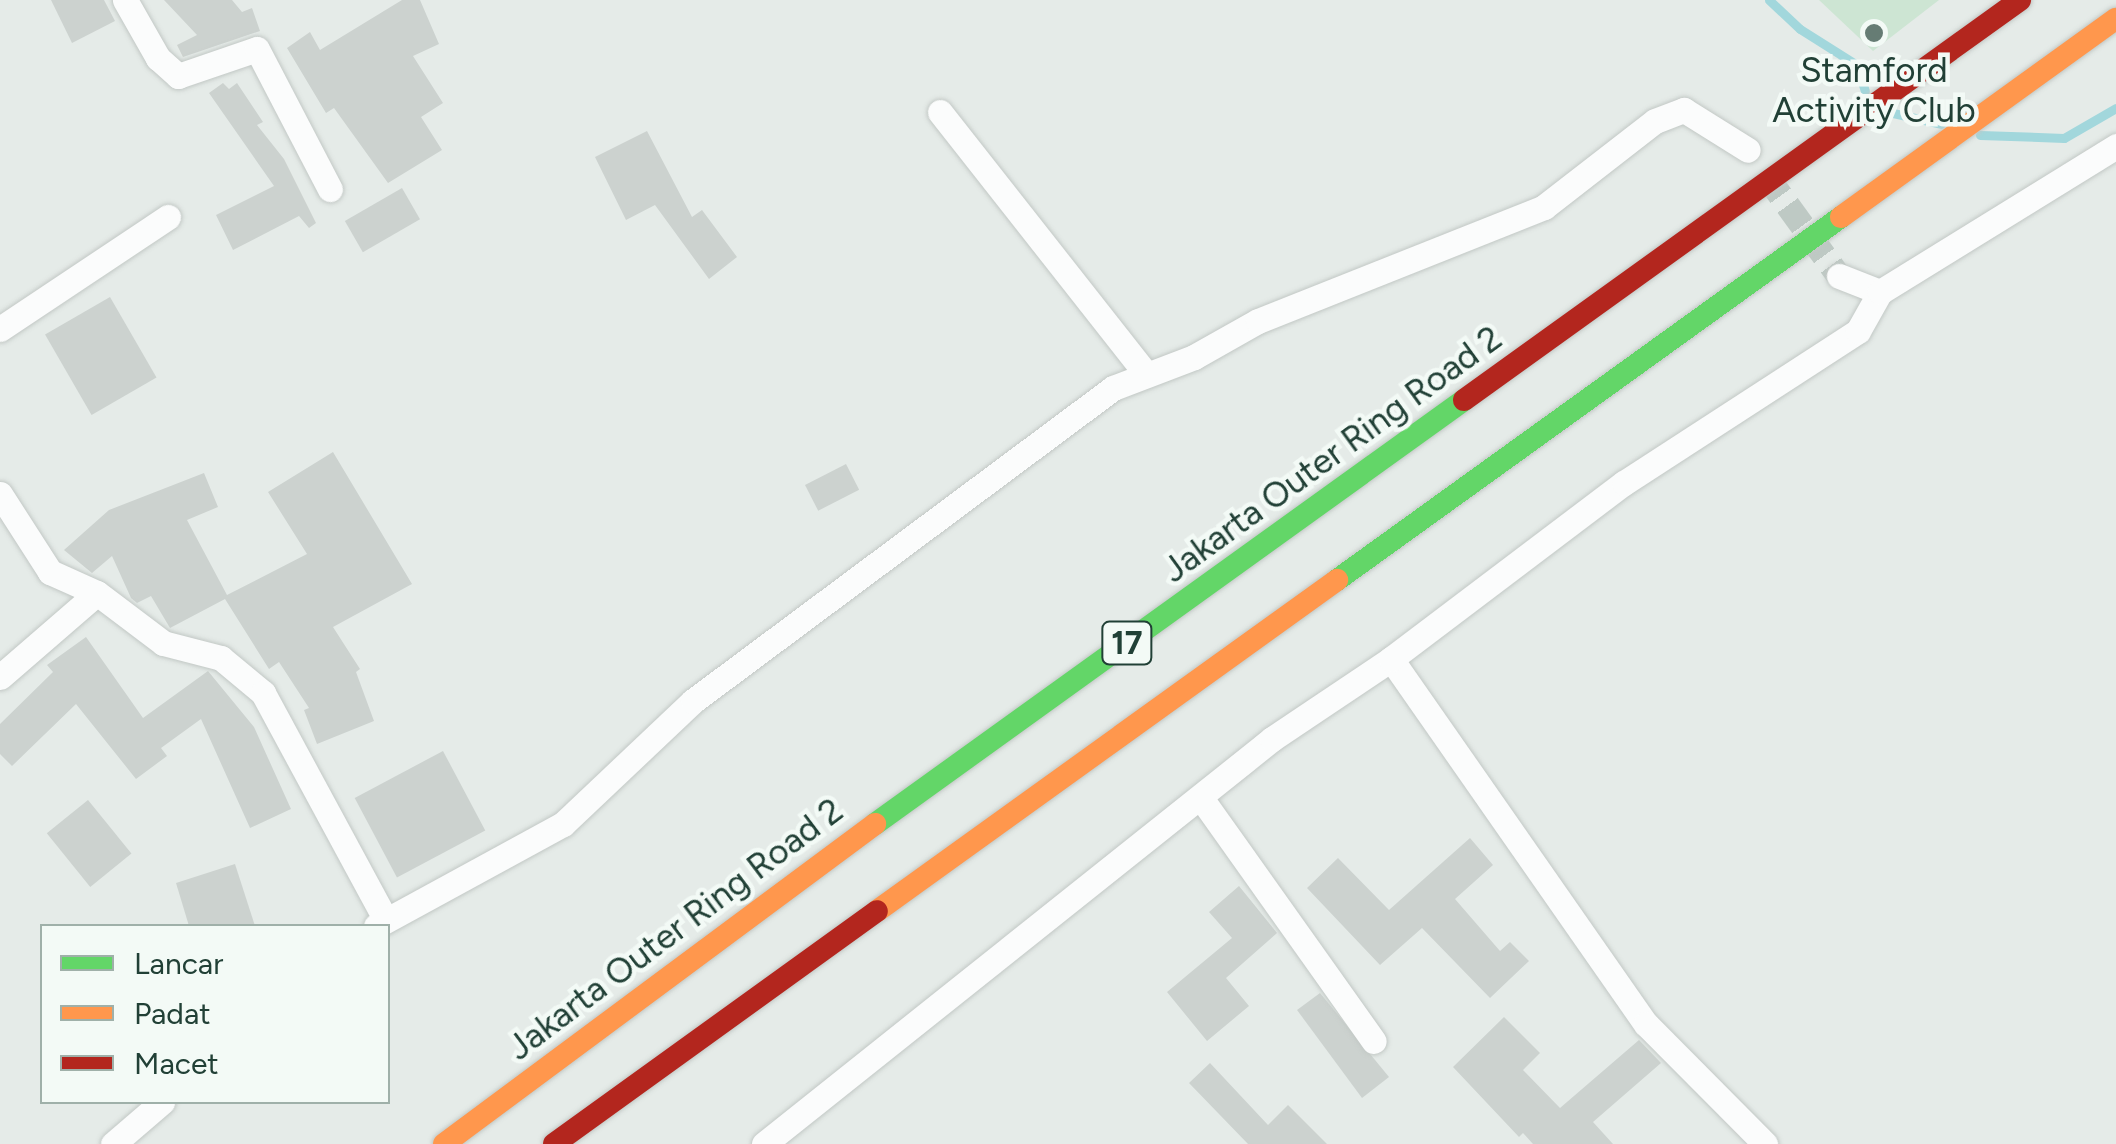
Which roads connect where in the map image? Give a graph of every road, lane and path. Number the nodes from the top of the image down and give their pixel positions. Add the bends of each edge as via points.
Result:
1 (125, 0) edge
2 (2020, 0) edge
3 (2116, 19) edge
4 (940, 112) dead end
5 (2116, 146) edge
6 (1748, 150) tunnel mouth
7 (330, 189) dead end
8 (168, 217) dead end
9 (1840, 276) tunnel mouth
10 (1880, 292) junction
11 (0, 328) edge
12 (1144, 371) junction
13 (0, 494) edge
14 (97, 593) junction
15 (1391, 659) junction
16 (0, 677) edge
17 (1200, 798) junction
18 (381, 923) edge
19 (1374, 1041) dead end
20 (160, 1104) edge
21 (114, 1144) edge
22 (444, 1144) edge
23 (554, 1144) edge
24 (764, 1144) edge
25 (1765, 1144) edge

1 - 7 street via 158,58 178,76 257,49
2 - 22 highway, Jakarta Outer Ring Road 2 / 17 via 896,808
3 - 23 highway, 17
4 - 12 street
5 - 10 street
6 - 12 street via 1684,110 1544,207 1258,321 1194,357
8 - 11 street
9 - 10 street
10 - 15 street via 1858,331 1624,483
12 - 18 street via 693,702 564,824
13 - 14 street via 50,572
14 - 16 street
14 - 18 street via 163,643 221,658 263,693
15 - 17 street via 1272,739
15 - 25 street via 1646,1024
17 - 19 street
17 - 24 street
20 - 21 street

